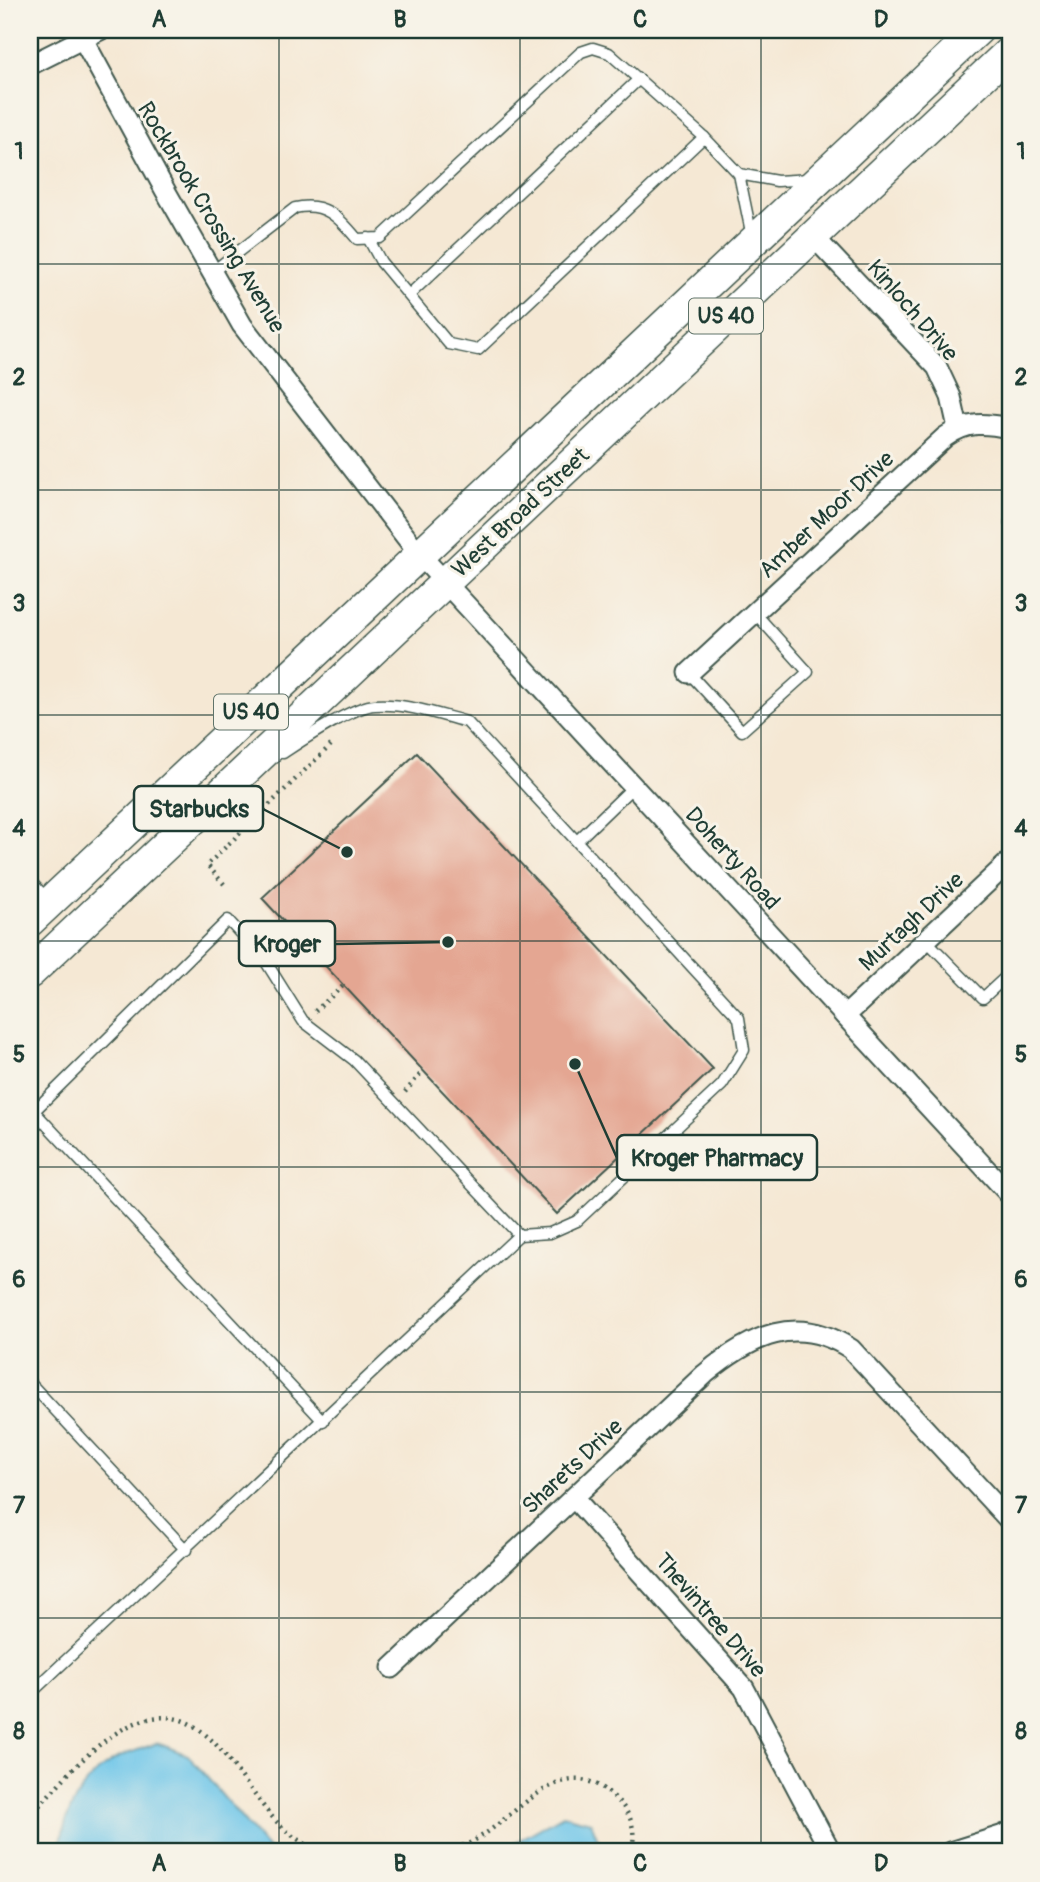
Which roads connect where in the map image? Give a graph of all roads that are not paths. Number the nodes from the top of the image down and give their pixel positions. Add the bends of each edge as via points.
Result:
1 (100, 30) edge
2 (978, 30) edge
3 (80, 35) edge
4 (1010, 51) edge
5 (30, 65) edge
6 (639, 79) junction
7 (704, 137) junction
8 (739, 174) junction
9 (821, 178) junction
10 (812, 235) junction
11 (368, 239) junction
12 (753, 241) junction
13 (212, 272) junction
14 (409, 295) junction
15 (958, 428) junction
16 (1010, 428) edge
17 (419, 554) junction
18 (444, 583) junction
19 (755, 613) junction
20 (689, 673) joint
21 (634, 786) junction
22 (211, 802) junction
23 (577, 841) junction
24 (1010, 861) edge
25 (36, 901) edge
26 (926, 940) junction
27 (37, 966) edge
28 (1010, 973) edge
29 (30, 984) edge
30 (845, 1016) junction
31 (30, 1111) edge
32 (1010, 1195) edge
33 (519, 1235) junction
34 (30, 1385) edge
35 (323, 1421) junction
36 (574, 1498) junction
37 (1010, 1521) edge
38 (186, 1550) junction
39 (392, 1668) dead end
40 (30, 1695) edge
41 (1008, 1840) edge
42 (831, 1852) edge
43 (950, 1852) edge

1 - 3 street
2 - 9 main road, West Broad Street / US 40
3 - 5 street
3 - 13 street, Rockbrook Crossing Avenue
4 - 10 main road, West Broad Street / US 40
6 - 7 lane
6 - 11 lane via 609,53 593,48 581,52 380,239
6 - 14 lane
7 - 8 lane
7 - 14 lane via 478,350 449,344
8 - 9 lane via 777,181
8 - 12 lane
9 - 12 main road, West Broad Street / US 40
10 - 15 street, Kinloch Drive via 937,368 951,397
10 - 18 main road, West Broad Street / US 40
11 - 13 lane via 357,239 337,214 311,204 295,208
11 - 14 lane
12 - 17 main road, West Broad Street / US 40
13 - 17 street, Rockbrook Crossing Avenue via 242,325
15 - 16 street via 982,422
15 - 19 street, Amber Moor Drive
17 - 18 street, Doherty Road
17 - 25 main road, West Broad Street / US 40
18 - 21 street, Doherty Road
18 - 22 main road, West Broad Street / US 40
19 - 20 street, Amber Moor Drive
19 - 20 lane via 808,672 742,731
21 - 23 lane
21 - 30 street, Doherty Road
22 - 23 lane via 316,731 372,704 406,706 467,722
22 - 27 main road, West Broad Street / US 40
23 - 33 lane via 739,1017 744,1050 722,1085 577,1221 550,1233
24 - 26 street, Murtagh Drive
26 - 28 lane via 983,998
26 - 30 street, Murtagh Drive
27 - 29 lane
30 - 32 street, Doherty Road
31 - 33 lane via 228,920 266,962 303,1021 354,1060
31 - 35 lane
33 - 35 lane
34 - 38 lane
35 - 38 lane
36 - 37 street, Sharets Drive via 728,1355 769,1333 803,1331 851,1349
36 - 39 street, Sharets Drive
36 - 42 street, Thevintree Drive via 744,1688
38 - 40 lane
41 - 43 street

